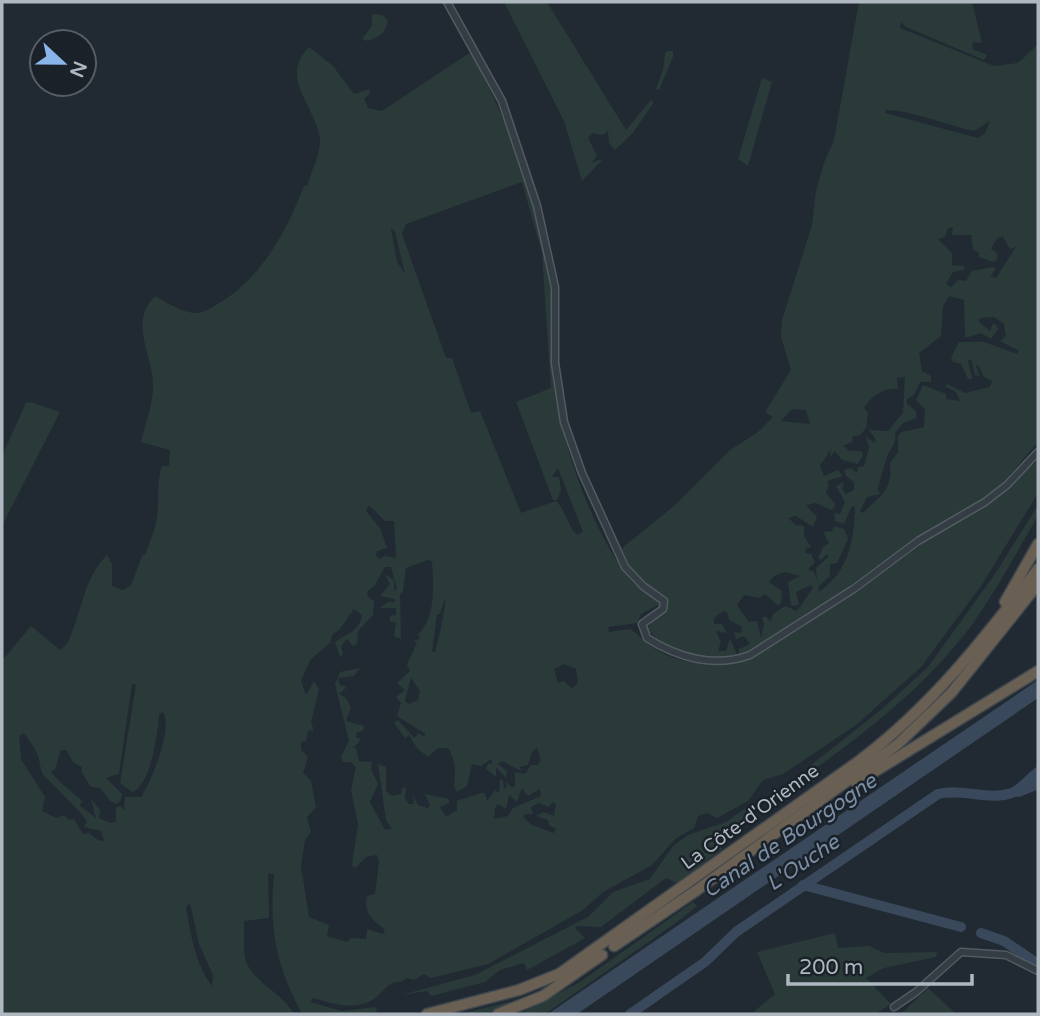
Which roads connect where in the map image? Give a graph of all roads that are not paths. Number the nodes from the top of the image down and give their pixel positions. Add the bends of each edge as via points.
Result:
1 (447, 2) edge
2 (1038, 452) edge
3 (1038, 544) edge
4 (1038, 569) edge
5 (1038, 584) edge
6 (979, 645) junction
7 (1038, 671) edge
8 (794, 820) junction
9 (610, 949) junction
10 (1038, 971) edge
11 (894, 1007) dead end
12 (427, 1014) edge
13 (449, 1014) edge
14 (498, 1014) edge

1 - 2 street via 502,100 537,206 555,287 555,363 564,422 582,473 625,567 664,601 663,609 645,620 642,627 647,638 693,658 718,662 750,654 844,595 918,541 978,507
3 - 6 highway
4 - 6 highway, La Côte-d'Orienne
5 - 8 highway, La Côte-d'Orienne via 968,674 927,718
6 - 12 highway, La Côte-d'Orienne via 943,688 890,738 592,954 534,985
7 - 8 highway
8 - 9 highway, La Côte-d'Orienne
9 - 13 highway, La Côte-d'Orienne via 552,984
9 - 14 highway via 543,996
10 - 11 street via 1006,955 961,952

